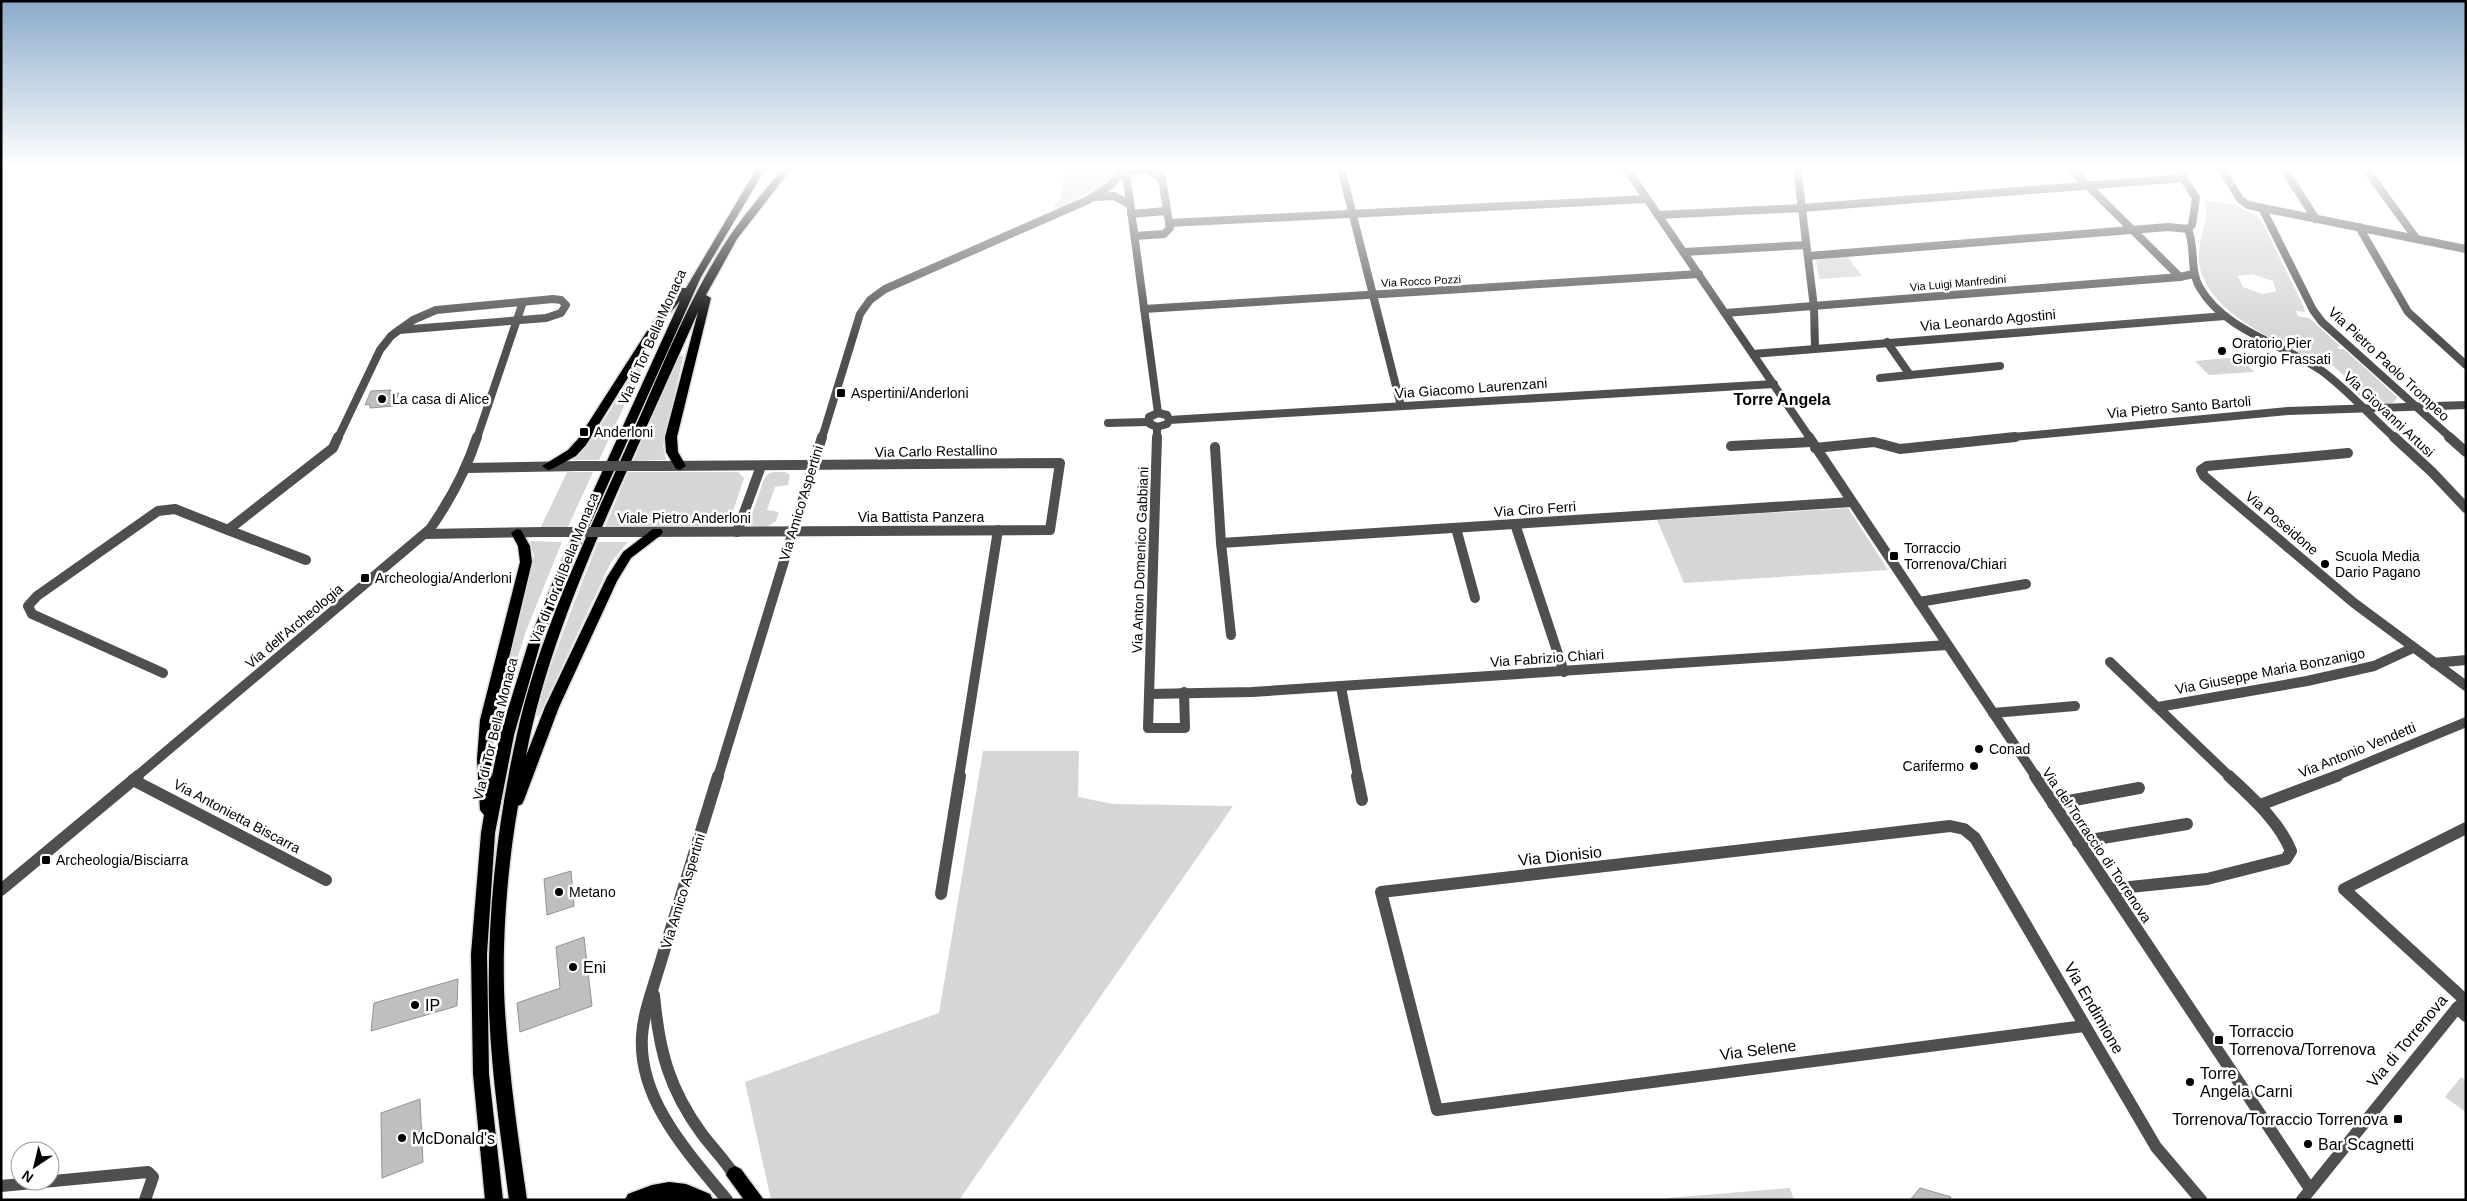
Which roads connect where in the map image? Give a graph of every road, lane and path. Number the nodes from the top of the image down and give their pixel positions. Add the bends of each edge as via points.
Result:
1 (728, 224) edge
2 (743, 224) edge
3 (1032, 224) edge
4 (1133, 224) edge
5 (1169, 224) edge
6 (1357, 224) edge
7 (1664, 224) edge
8 (1804, 224) edge
9 (2128, 224) edge
10 (2192, 224) edge
11 (2270, 224) edge
12 (2343, 224) edge
13 (2406, 224) edge
14 (2359, 227) junction
15 (2188, 229) junction
16 (2135, 231) junction
17 (1135, 236) junction
18 (2416, 238) junction
19 (1806, 246) junction
20 (2466, 249) edge
21 (1684, 252) junction
22 (1808, 256) junction
23 (712, 272) junction
24 (1699, 274) junction
25 (2193, 274) junction
26 (696, 277) junction
27 (2180, 277) junction
28 (1374, 295) junction
29 (523, 302) junction
30 (1814, 307) junction
31 (1144, 309) junction
32 (1725, 313) junction
33 (2225, 316) junction
34 (517, 321) junction
35 (399, 330) junction
36 (1887, 342) junction
37 (1815, 348) junction
38 (1753, 354) junction
39 (2466, 365) edge
40 (2000, 366) dead end
41 (1910, 375) junction
42 (1880, 378) dead end
43 (1774, 384) junction
44 (2466, 405) edge
45 (1401, 406) junction
46 (2361, 407) junction
47 (2416, 409) junction
48 (1158, 413) junction
49 (1169, 420) junction
50 (1108, 423) dead end
51 (1153, 424) junction
52 (1813, 445) junction
53 (1215, 446) dead end
54 (1731, 446) dead end
55 (2466, 452) edge
56 (2348, 453) dead end
57 (548, 466) junction
58 (680, 466) junction
59 (761, 466) junction
60 (812, 466) junction
61 (467, 468) junction
62 (1851, 502) junction
63 (2466, 508) edge
64 (1515, 524) junction
65 (1456, 528) junction
66 (228, 530) junction
67 (998, 530) junction
68 (1050, 530) joint
69 (658, 532) junction
70 (737, 532) junction
71 (792, 532) junction
72 (517, 533) junction
73 (425, 534) junction
74 (1221, 543) junction
75 (306, 560) dead end
76 (2026, 584) dead end
77 (1475, 598) dead end
78 (1919, 602) junction
79 (1231, 635) dead end
80 (1947, 645) junction
81 (2413, 648) junction
82 (2466, 660) edge
83 (2110, 662) dead end
84 (2434, 663) junction
85 (1564, 672) junction
86 (163, 673) dead end
87 (2466, 686) edge
88 (1341, 687) junction
89 (1184, 692) junction
90 (1148, 694) junction
91 (2076, 706) dead end
92 (2158, 707) junction
93 (1992, 713) junction
94 (2466, 722) edge
95 (133, 780) junction
96 (2139, 788) dead end
97 (1362, 800) dead end
98 (2053, 804) junction
99 (2260, 805) junction
100 (2187, 824) dead end
101 (507, 826) junction
102 (2466, 828) edge
103 (1964, 829) joint
104 (488, 833) junction
105 (2078, 842) junction
106 (326, 880) dead end
107 (2111, 889) junction
108 (1, 890) edge
109 (941, 894) dead end
110 (653, 987) junction
111 (2463, 1006) edge
112 (2084, 1026) junction
113 (1437, 1110) joint
114 (486, 1137) junction
115 (734, 1175) junction
116 (1, 1186) edge
117 (2306, 1194) edge
118 (145, 1200) edge
119 (485, 1200) edge
120 (494, 1200) edge
121 (518, 1200) edge
122 (634, 1200) edge
123 (704, 1200) edge
124 (727, 1200) edge
125 (746, 1200) edge
126 (755, 1200) edge
127 (2201, 1200) edge

1 - 26 main road, Via di Tor Bella Monaca
2 - 23 main road, Via di Tor di Bella Monaca
3 - 60 street, Via Amico Aspertini via 894,284 870,300 860,314
4 - 17 street
5 - 17 street via 1170,231 1166,233
6 - 28 street
7 - 21 street, Via del Torraccio di Torrenova
8 - 19 street
9 - 16 street
10 - 15 street, Via Giovanni Artusi
11 - 47 street, Via Pietro Paolo Trompeo via 2322,322
12 - 14 street
13 - 18 street
14 - 18 street
14 - 39 street via 2408,312
15 - 16 street via 2174,227
15 - 25 street, Via Giovanni Artusi
16 - 22 street
16 - 27 street
17 - 31 street
18 - 20 street
19 - 21 street
19 - 22 street
21 - 24 street, Via del Torraccio di Torrenova
22 - 30 street
23 - 58 main road via 671,437 672,452
23 - 101 main road, Via di Tor di Bella Monaca via 563,607 524,732
24 - 28 street, Via Rocco Pozzi
24 - 32 street, Via del Torraccio di Torrenova
25 - 27 street, Via Luigi Manfredini
25 - 33 street, Via Giovanni Artusi via 2204,294
26 - 57 main road via 658,322 582,442 572,453
26 - 104 main road, Via di Tor Bella Monaca via 538,632 504,749
27 - 30 street, Via Luigi Manfredini
28 - 31 street, Via Rocco Pozzi
28 - 45 street
29 - 34 street, Via dell'Archeologia
29 - 34 street via 558,300 566,306 561,313 551,317
29 - 35 street via 433,311 418,316
30 - 32 street, Via Luigi Manfredini
30 - 37 street
31 - 48 street
32 - 38 street, Via del Torraccio di Torrenova
33 - 36 street, Via Leonardo Agostini
33 - 46 street, Via Giovanni Artusi via 2317,368
34 - 35 street
34 - 61 street, Via dell'Archeologia
35 - 66 street via 378,352 333,448
36 - 37 street, Via Leonardo Agostini
36 - 41 street
37 - 38 street, Via Leonardo Agostini
38 - 43 street, Via del Torraccio di Torrenova
40 - 41 street
41 - 42 street
43 - 45 street, Via Giacomo Laurenzani
43 - 52 street, Via del Torraccio di Torrenova
44 - 47 street, Via Pietro Santo Bartoli
45 - 49 street, Via Giacomo Laurenzani
46 - 47 street, Via Pietro Santo Bartoli
46 - 52 street, Via Pietro Santo Bartoli via 2137,424 1896,449 1874,442
46 - 63 street, Via Giovanni Artusi
47 - 55 street, Via Pietro Paolo Trompeo
48 - 49 street via 1167,415
48 - 51 street via 1149,417
49 - 51 street via 1167,424
50 - 51 street
51 - 90 street, Via Anton Domenico Gabbiani
52 - 54 street
52 - 62 street, Via del Torraccio di Torrenova
53 - 74 street
56 - 81 street, Via Poseidone via 2207,466 2201,470 2204,476 2341,592
57 - 58 street, bridge
57 - 61 street
58 - 59 street
59 - 60 street
59 - 70 street
60 - 68 street, Via Carlo Restallino via 1060,463
60 - 71 street, Via Amico Aspertini
61 - 73 street, Via dell'Archeologia via 451,500
62 - 64 street, Via Ciro Ferri
62 - 78 street, Via del Torraccio di Torrenova
64 - 65 street, Via Ciro Ferri
64 - 85 street
65 - 74 street, Via Ciro Ferri
65 - 77 street
66 - 75 street
66 - 86 street via 175,510 158,511 37,596 28,606 32,614
67 - 68 street, Via Battista Panzera
67 - 71 street, Via Battista Panzera
67 - 109 street
69 - 70 street, Viale Pietro Anderloni
69 - 72 street, Viale Pietro Anderloni, bridge
69 - 101 main road via 627,555 611,580 552,707
70 - 71 street, Viale Pietro Anderloni
71 - 110 street, Via Amico Aspertini
72 - 73 street, Viale Pietro Anderloni
72 - 104 main road via 525,550 525,569 496,676 486,728 484,759
73 - 95 street, Via dell'Archeologia
74 - 79 street
76 - 78 street
78 - 80 street, Via del Torraccio di Torrenova
80 - 85 street, Via Fabrizio Chiari
80 - 93 street, Via del Torraccio di Torrenova
81 - 84 street, Via Poseidone
81 - 92 street, Via Giuseppe Maria Bonzanigo via 2374,666
82 - 84 street
83 - 92 street
84 - 87 street, Via Poseidone
85 - 88 street, Via Fabrizio Chiari
88 - 89 street, Via Fabrizio Chiari
88 - 97 street
89 - 90 street, Via Fabrizio Chiari
89 - 90 street, Via Anton Domenico Gabbiani via 1185,728 1148,728
91 - 93 street
92 - 99 street
93 - 98 street, Via del Torraccio di Torrenova
94 - 99 street, Via Antonio Vendetti
95 - 106 street, Via Antonietta Biscarra
95 - 108 street, Via dell'Archeologia
96 - 98 street
98 - 105 street, Via del Torraccio di Torrenova
99 - 107 street via 2286,838 2291,851 2286,858 2207,878
100 - 105 street
101 - 121 main road, Via di Tor di Bella Monaca via 498,922 497,1000 505,1106
102 - 111 street via 2344,889
103 - 112 street, Via Endimione via 1975,838
103 - 113 street, Via Dionisio via 1950,826 1382,892
104 - 114 main road, Via di Tor Bella Monaca via 478,974
105 - 107 street, Via del Torraccio di Torrenova
107 - 117 street, Via del Torraccio di Torrenova
110 - 115 street, Via Amico Aspertini via 659,1049 670,1084 701,1133
110 - 124 street, Via Amico Aspertini via 642,1042 648,1079 675,1132
111 - 117 street, Via di Torrenova
112 - 113 street, Via Selene
112 - 127 street, Via Endimione via 2156,1147
114 - 119 main road
114 - 120 main road, Via di Tor Bella Monaca
115 - 125 street, Via Amico Aspertini
115 - 126 main road
116 - 118 street via 148,1172 153,1181
122 - 123 main road via 669,1190 688,1192

